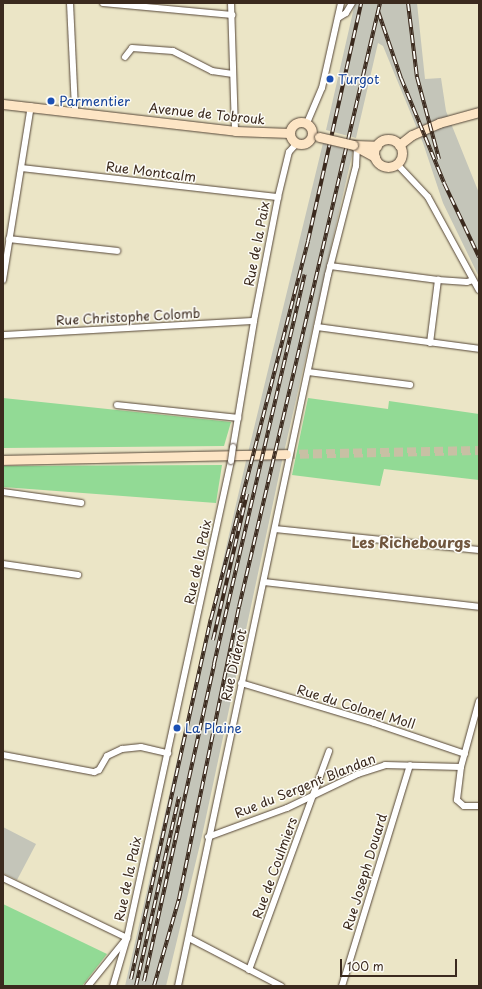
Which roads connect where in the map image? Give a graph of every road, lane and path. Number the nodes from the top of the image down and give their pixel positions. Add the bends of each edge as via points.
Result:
1 (70, 3) edge
2 (103, 3) edge
3 (231, 3) edge
4 (341, 3) edge
5 (352, 3) edge
6 (232, 16) junction
7 (338, 18) junction
8 (125, 57) dead end
9 (233, 74) junction
10 (3, 104) edge
11 (31, 106) junction
12 (75, 112) junction
13 (479, 112) edge
14 (306, 123) junction
15 (235, 131) junction
16 (290, 132) junction
17 (316, 136) junction
18 (296, 143) junction
19 (399, 145) junction
20 (377, 146) junction
21 (355, 147) junction
22 (375, 157) junction
23 (397, 164) junction
24 (22, 168) junction
25 (278, 197) junction
26 (3, 234) edge
27 (10, 237) junction
28 (117, 251) dead end
29 (330, 266) junction
30 (3, 280) edge
31 (438, 280) junction
32 (473, 280) junction
33 (479, 290) edge
34 (254, 321) junction
35 (317, 327) junction
36 (3, 335) edge
37 (430, 342) junction
38 (479, 349) edge
39 (308, 372) junction
40 (410, 385) dead end
41 (117, 405) dead end
42 (238, 418) junction
43 (286, 454) tunnel mouth
44 (3, 460) edge
45 (3, 492) edge
46 (81, 503) dead end
47 (275, 529) junction
48 (479, 550) edge
49 (3, 564) edge
50 (78, 576) dead end
51 (264, 582) junction
52 (479, 607) edge
53 (241, 684) junction
54 (479, 700) edge
55 (329, 751) dead end
56 (168, 753) junction
57 (465, 754) junction
58 (3, 755) edge
59 (410, 765) junction
60 (461, 767) junction
61 (312, 797) junction
62 (479, 806) edge
63 (208, 837) junction
64 (3, 878) edge
65 (127, 938) junction
66 (189, 938) junction
67 (113, 955) junction
68 (121, 962) junction
69 (249, 970) junction
70 (88, 986) edge
71 (113, 986) edge
72 (178, 986) edge
73 (281, 986) edge
74 (342, 986) edge

1 - 12 street
2 - 6 street
3 - 6 street
4 - 7 street
5 - 7 street via 346,13
6 - 9 street
7 - 14 street via 322,88
8 - 9 street via 132,48 174,51 212,71
9 - 15 street
10 - 11 street, Avenue de Tobrouk
11 - 12 street, Avenue de Tobrouk
11 - 24 street
12 - 15 street, Avenue de Tobrouk
13 - 19 street via 439,123 412,135
14 - 16 street via 296,123
14 - 17 street
15 - 16 street, Avenue de Tobrouk
16 - 18 street via 291,139
17 - 18 street via 304,144
17 - 21 street, bridge
18 - 25 street, Rue de la Paix via 289,152
19 - 20 street via 388,140
19 - 23 street via 402,153
20 - 21 street
20 - 22 street
21 - 22 street
21 - 29 street, Rue Diderot via 356,166
22 - 23 street via 384,167
23 - 32 street via 428,197
24 - 25 street, Rue Montcalm
24 - 27 street
25 - 34 street, Rue de la Paix
26 - 27 street
27 - 28 street
27 - 30 street
29 - 31 street
29 - 35 street, Rue Diderot
31 - 32 street
31 - 37 street
32 - 33 street
34 - 36 street, Rue Christophe Colomb
34 - 42 street, Rue de la Paix
35 - 37 street
35 - 39 street, Rue Diderot
37 - 38 street
39 - 40 street
39 - 47 street, Rue Diderot
41 - 42 street
42 - 56 street, Rue de la Paix, bridge via 231,462
43 - 44 street
45 - 46 street
47 - 48 street
47 - 51 street, Rue Diderot
49 - 50 street
51 - 52 street
51 - 53 street, Rue Diderot
53 - 57 street, Rue du Colonel Moll via 374,723
53 - 63 street, Rue Diderot
54 - 57 street
55 - 61 street, Rue de Coulmiers
56 - 58 street via 141,747 122,749 107,756 99,770 94,772
56 - 65 street, Rue de la Paix
57 - 60 street
59 - 60 street, Rue du Sergent Blandan
59 - 61 street, Rue du Sergent Blandan via 385,765 358,774
59 - 74 street, Rue Joseph Douard
60 - 62 street via 457,800 464,806
61 - 63 street, Rue du Sergent Blandan
61 - 69 street, Rue de Coulmiers
63 - 66 street, Rue Diderot
64 - 65 street
65 - 67 street
65 - 68 street, Rue de la Paix
66 - 69 street
66 - 72 street, Rue Diderot
67 - 68 street
67 - 70 street
68 - 71 street, Rue de la Paix
69 - 73 street

